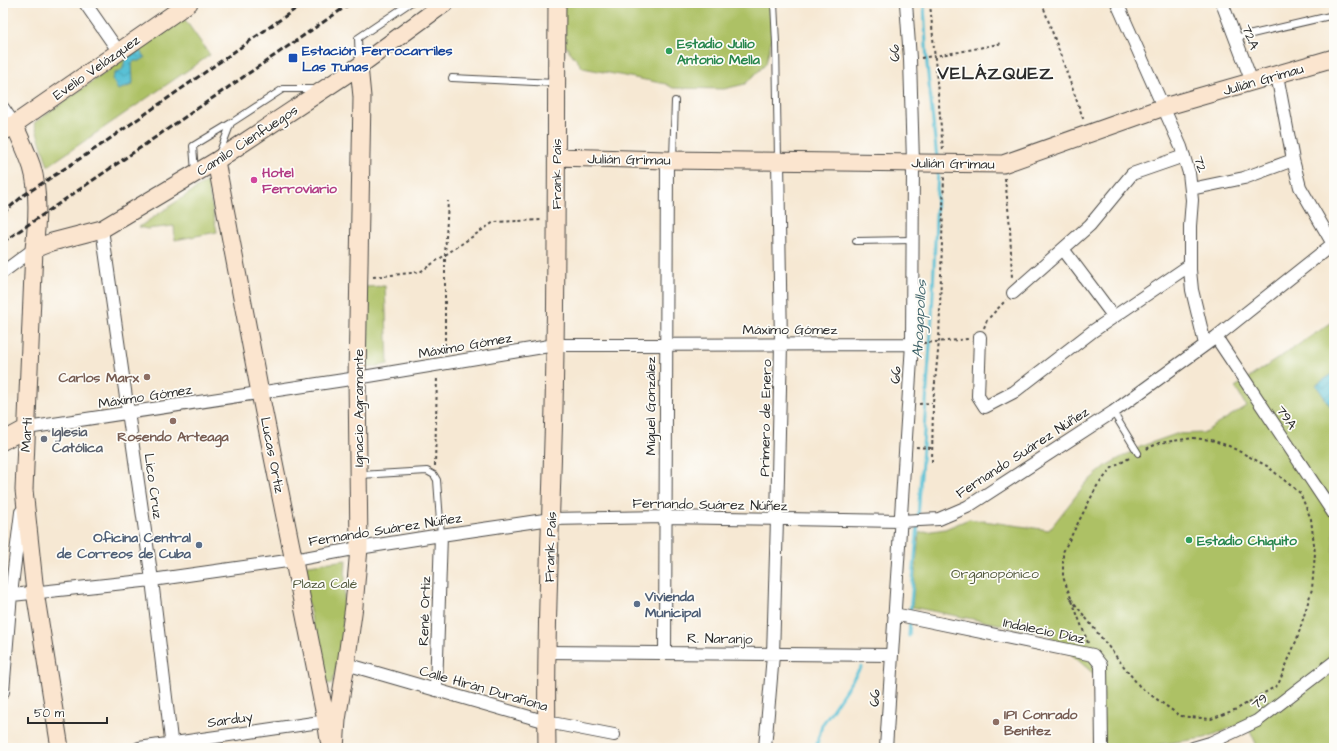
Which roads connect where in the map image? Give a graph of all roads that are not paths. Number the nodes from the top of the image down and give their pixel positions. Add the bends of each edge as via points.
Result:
1 (85, 3) edge
2 (189, 3) edge
3 (410, 3) edge
4 (445, 3) edge
5 (557, 3) edge
6 (774, 3) edge
7 (906, 3) edge
8 (1117, 3) edge
9 (1222, 3) edge
10 (1334, 15) edge
11 (1235, 38) junction
12 (119, 52) junction
13 (1334, 58) edge
14 (359, 66) junction
15 (1277, 75) junction
16 (452, 78) dead end
17 (1252, 82) junction
18 (556, 84) junction
19 (324, 89) junction
20 (675, 101) dead end
21 (1164, 107) junction
22 (3, 108) edge
23 (231, 124) junction
24 (9, 128) edge
25 (1184, 156) junction
26 (556, 157) junction
27 (670, 160) junction
28 (1293, 160) junction
29 (216, 161) junction
30 (778, 161) junction
31 (932, 163) junction
32 (195, 174) junction
33 (1191, 189) junction
34 (102, 228) junction
35 (912, 240) junction
36 (856, 241) dead end
37 (1333, 243) edge
38 (34, 249) junction
39 (1063, 249) junction
40 (1190, 265) junction
41 (3, 272) edge
42 (1013, 293) road end
43 (1114, 317) junction
44 (1216, 337) junction
45 (980, 338) road end
46 (781, 344) junction
47 (916, 344) junction
48 (1205, 344) junction
49 (555, 345) junction
50 (666, 345) junction
51 (357, 378) junction
52 (260, 393) junction
53 (1113, 412) junction
54 (129, 414) junction
55 (27, 428) junction
56 (3, 441) edge
57 (1138, 453) road end
58 (358, 475) junction
59 (24, 490) junction
60 (1334, 514) edge
61 (665, 517) junction
62 (551, 519) junction
63 (777, 519) junction
64 (900, 521) junction
65 (442, 535) junction
66 (359, 548) junction
67 (294, 560) junction
68 (152, 580) junction
69 (35, 592) junction
70 (7, 595) edge
71 (894, 614) junction
72 (547, 652) junction
73 (665, 652) junction
74 (773, 655) junction
75 (892, 655) junction
76 (1334, 662) edge
77 (346, 664) junction
78 (436, 689) junction
79 (3, 692) edge
80 (332, 720) junction
81 (546, 722) junction
82 (614, 735) dead end
83 (171, 745) edge
84 (60, 748) edge
85 (139, 748) edge
86 (330, 748) edge
87 (335, 748) edge
88 (547, 748) edge
89 (765, 748) edge
90 (886, 748) edge
91 (1102, 748) edge
92 (1193, 748) edge

1 - 12 street
2 - 12 main road, Evelio Velázquez
3 - 14 lane via 358,38
4 - 14 main road, Camilo Cienfuegos
5 - 18 main road, Frank Pais
6 - 30 lane
7 - 31 street, 66 via 910,59
8 - 21 street, 72
9 - 11 street, 72A
10 - 11 lane
11 - 17 street, 72A
12 - 24 main road, Evelio Velázquez
13 - 15 main road, Julián Grimau
14 - 19 main road, Camilo Cienfuegos
14 - 51 main road, Ignacio Agramonte via 362,97
15 - 17 main road, Julián Grimau
15 - 28 street
16 - 18 lane
17 - 21 main road, Julián Grimau
18 - 26 main road, Frank Pais
19 - 23 lane via 283,89
19 - 29 main road, Camilo Cienfuegos
20 - 27 lane
21 - 25 street, 72
21 - 31 main road, Julián Grimau via 1003,164
22 - 24 street
23 - 29 lane
23 - 32 lane via 193,146
24 - 38 main road, Martí via 32,167 36,187
25 - 33 street, 72
25 - 39 street via 1132,174 1090,225
26 - 27 main road, Julián Grimau
26 - 49 main road, Frank Pais
27 - 30 main road, Julián Grimau
27 - 50 street, Miguel González
28 - 33 street via 1244,178
28 - 37 street via 1300,187
29 - 32 main road, Camilo Cienfuegos
29 - 52 main road, Lucas Ortiz
30 - 31 main road, Julián Grimau
30 - 46 street, Primero de Enero
31 - 35 street, 66
32 - 34 main road, Camilo Cienfuegos
33 - 40 street, 72
34 - 38 main road, Camilo Cienfuegos
34 - 54 street, Lico Cruz
35 - 36 lane
35 - 47 street, 66
37 - 44 street, Fernando Suárez Núñez
38 - 41 street
38 - 55 main road, Martí
39 - 42 street
39 - 43 street
40 - 43 street
40 - 48 street, 72 via 1192,290
43 - 45 street via 1014,392 985,407 978,396
44 - 48 street, Fernando Suárez Núñez
44 - 60 street, 79A
46 - 47 street, Máximo Gómez
46 - 50 street, Máximo Gómez
46 - 63 street, Primero de Enero
47 - 64 street, 66
48 - 53 street, Fernando Suárez Núñez
49 - 50 street, Máximo Gómez
49 - 51 street, Máximo Gómez
49 - 62 main road, Frank País
50 - 61 street, Miguel González
51 - 52 street, Máximo Gómez
51 - 58 main road, Ignacio Agramonte
52 - 54 street, Máximo Gómez
52 - 67 main road, Lucas Ortiz
53 - 57 lane
53 - 64 street, Fernando Suárez Núñez via 967,507 939,519
54 - 55 street, Máximo Gómez
54 - 68 street, Lico Cruz
55 - 56 main road
55 - 59 main road, Martí
58 - 65 lane via 427,471 434,475 437,480
58 - 66 main road, Ignacio Agramonte
59 - 69 main road, Martí
59 - 70 street
61 - 62 street, Fernando Suárez Núñez
61 - 63 street, Fernando Suárez Núñez
61 - 73 street, Miguel González
62 - 65 street, Fernando Suárez Núñez
62 - 72 main road, Frank País
63 - 64 street, Fernando Suárez Núñez
63 - 74 street, Primero de Enero
64 - 71 street, 66
65 - 66 street, Fernando Suárez Núñez
65 - 78 street, René Ortiz
66 - 67 street, Fernando Suárez Núñez
66 - 77 main road, Ignacio Agramonte
67 - 68 street, Fernando Suárez Núñez
67 - 80 main road, Lucas Ortiz
68 - 69 street, Fernando Suárez Núñez
68 - 83 street, Lico Cruz
69 - 70 street, Fernando Suárez Núñez
69 - 84 main road, Martí
70 - 79 street
71 - 75 street, 66
71 - 91 street, Indalecio Díaz via 1093,655 1101,666
72 - 73 street, R. Naranjo
72 - 81 main road, Frank País
73 - 74 street, R. Naranjo
74 - 75 street, R. Naranjo
74 - 89 street, Primero de Enero
75 - 90 street, 66
76 - 92 street, 79 via 1257,721 1210,743
77 - 78 street, Calle Hirán Durañona
77 - 80 main road, Ignacio Agramonte
78 - 81 street, Calle Hirán Durañona
80 - 83 street, Sarduy
80 - 86 main road, Lucas Ortiz
80 - 87 main road, Ignacio Agramonte
81 - 82 street, Calle Hirán Durañona
81 - 88 main road, Frank País
83 - 85 street, Sarduy

